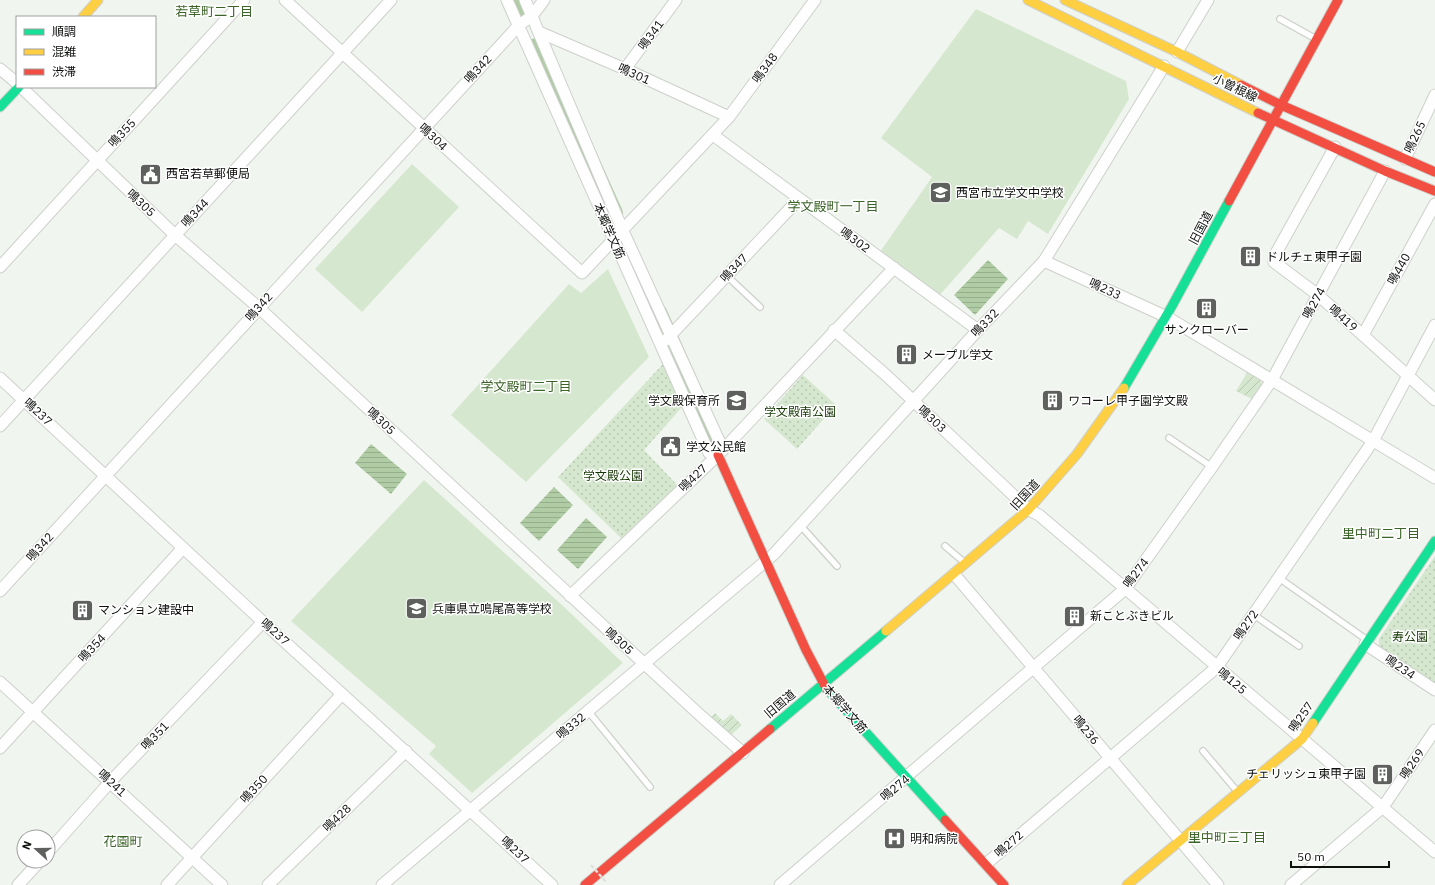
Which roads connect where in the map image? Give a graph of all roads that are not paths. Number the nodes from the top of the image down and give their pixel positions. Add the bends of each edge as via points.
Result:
1 (98, 0) edge
2 (244, 0) edge
3 (285, 0) edge
4 (392, 0) edge
5 (507, 0) edge
6 (525, 0) edge
7 (544, 0) edge
8 (676, 0) edge
9 (815, 0) edge
10 (1028, 0) edge
11 (1065, 0) edge
12 (1208, 0) edge
13 (1338, 0) edge
14 (1078, 3) edge
15 (84, 16) edge
16 (532, 16) junction
17 (1280, 19) dead end
18 (519, 25) junction
19 (539, 32) junction
20 (1317, 39) junction
21 (1177, 52) junction
22 (342, 53) junction
23 (1164, 66) junction
24 (0, 69) edge
25 (626, 69) junction
26 (16, 82) edge
27 (19, 88) edge
28 (21, 88) edge
29 (1435, 95) edge
30 (1281, 105) junction
31 (0, 108) edge
32 (729, 117) junction
33 (1273, 120) junction
34 (423, 128) junction
35 (713, 135) junction
36 (1335, 147) junction
37 (1405, 158) junction
38 (97, 161) junction
39 (1386, 171) junction
40 (1435, 172) edge
41 (1435, 191) edge
42 (799, 199) junction
43 (1435, 204) edge
44 (175, 235) junction
45 (618, 235) junction
46 (1044, 262) junction
47 (0, 266) edge
48 (894, 268) junction
49 (582, 273) joint
50 (726, 276) junction
51 (1318, 295) junction
52 (760, 307) dead end
53 (259, 308) junction
54 (1167, 317) junction
55 (1435, 325) edge
56 (834, 330) junction
57 (978, 330) junction
58 (1363, 335) junction
59 (666, 341) junction
60 (1408, 376) junction
61 (0, 378) edge
62 (1272, 380) junction
63 (24, 400) junction
64 (1435, 400) edge
65 (913, 401) junction
66 (0, 426) edge
67 (1169, 438) dead end
68 (1373, 441) junction
69 (718, 455) junction
70 (1212, 467) junction
71 (105, 475) junction
72 (1435, 478) edge
73 (1029, 510) junction
74 (800, 525) junction
75 (1435, 541) edge
76 (945, 546) dead end
77 (184, 548) junction
78 (767, 561) junction
79 (966, 564) junction
80 (837, 566) dead end
81 (954, 574) junction
82 (1279, 578) junction
83 (1125, 589) junction
84 (0, 591) edge
85 (570, 596) junction
86 (1254, 615) junction
87 (263, 622) junction
88 (1366, 642) junction
89 (1299, 646) dead end
90 (644, 663) junction
91 (1034, 668) junction
92 (1216, 668) junction
93 (0, 682) edge
94 (823, 684) junction
95 (1435, 690) edge
96 (342, 694) junction
97 (33, 711) junction
98 (588, 712) junction
99 (1435, 730) edge
100 (1302, 739) junction
101 (0, 748) edge
102 (406, 751) junction
103 (1204, 751) dead end
104 (743, 753) junction
105 (1110, 758) junction
106 (906, 778) junction
107 (111, 782) junction
108 (650, 787) dead end
109 (1238, 792) junction
110 (1383, 807) junction
111 (471, 810) junction
112 (1180, 840) junction
113 (56, 843) edge
114 (1435, 852) edge
115 (192, 857) junction
116 (986, 864) junction
117 (33, 869) edge
118 (1296, 884) edge
119 (18, 885) edge
120 (167, 885) edge
121 (222, 885) edge
122 (268, 885) edge
123 (382, 885) edge
124 (552, 885) edge
125 (585, 885) edge
126 (780, 885) edge
127 (1004, 885) edge
128 (1127, 885) edge
129 (1218, 885) edge

1 - 15 street
2 - 38 street, 鳴355
3 - 22 street, 鳴304
4 - 22 street, 鳴344
5 - 18 street, 本郷学文筋
6 - 16 street, 本郷学文筋
7 - 16 street
8 - 25 street, 鳴341
9 - 32 street, 鳴348
10 - 23 street, 小曽根線
11 - 14 street, 小曽根線
12 - 21 street
13 - 20 street, 旧国道
14 - 21 street, 小曽根線
16 - 18 street, 鳴342
16 - 19 street, 本郷学文筋
17 - 20 lane
18 - 34 street, 鳴342
18 - 45 street, 本郷学文筋
19 - 25 street, 鳴301
19 - 45 street, 本郷学文筋
20 - 30 street, 旧国道
21 - 30 street, 小曽根線
22 - 34 street, 鳴304
22 - 44 street, 鳴344
23 - 33 street, 小曽根線
23 - 46 street, 鳴332
24 - 26 street
25 - 32 street, 鳴301
27 - 31 street
28 - 38 street, 鳴305
29 - 37 street, 鳴265
30 - 33 street, 旧国道
30 - 37 street, 小曽根線
32 - 35 street, 鳴348
33 - 36 street, 小曽根線
33 - 54 street, 旧国道
34 - 49 street, 鳴304
34 - 53 street, 鳴342
35 - 42 street, 鳴302
35 - 45 street, 鳴348
36 - 39 street, 小曽根線
36 - 51 street, 鳴419 via 1275,255 1274,262
37 - 40 street, 小曽根線
38 - 44 street, 鳴305
38 - 47 street, 鳴355
39 - 41 street, 小曽根線
39 - 51 street, 鳴274
42 - 48 street, 鳴302
42 - 50 street, 鳴347
43 - 58 street, 鳴440
44 - 53 street, 鳴305
44 - 63 street, 鳴344
45 - 49 street, 鳴348
45 - 59 street, 本郷学文筋
45 - 59 street, 本郷学文筋
46 - 54 street, 鳴233
46 - 57 street, 鳴332
48 - 56 street, 鳴427
48 - 57 street, 鳴302
50 - 52 lane
50 - 59 street, 鳴347
51 - 58 street, 鳴419
51 - 62 street, 鳴274
53 - 71 street, 鳴342
53 - 85 street, 鳴305
54 - 62 street, 鳴233
54 - 73 street, 旧国道 via 1105,419
55 - 60 street, 鳴272
56 - 65 street, 鳴303
56 - 69 street, 鳴427
57 - 65 street, 鳴332
58 - 60 street, 鳴419
59 - 69 street, 本郷学文筋 via 720,443
59 - 69 street, 本郷学文筋 via 709,453
60 - 64 street, 鳴419
60 - 68 street, 鳴272
61 - 63 street, 鳴237
62 - 68 street, 鳴233
62 - 70 street, 鳴274
63 - 66 street, 鳴344
63 - 71 street, 鳴237
65 - 73 street, 鳴303
65 - 74 street, 鳴332
67 - 70 lane
68 - 72 street, 鳴233
68 - 82 street, 鳴272
69 - 78 street, 本郷学文筋
69 - 85 street, 鳴427
70 - 83 street, 鳴274
71 - 77 street, 鳴237
71 - 84 street, 鳴342
73 - 79 street, 旧国道
73 - 83 street, 鳴125 via 1039,515
74 - 78 street, 鳴332
74 - 80 lane
75 - 88 street, 鳴257
76 - 79 lane
77 - 87 street, 鳴237
77 - 97 street, 鳴354
78 - 90 street, 鳴332
78 - 94 street, 本郷学文筋
79 - 81 street, 旧国道
81 - 91 street, 鳴236
81 - 94 street, 旧国道
82 - 86 street, 鳴272
82 - 88 lane
83 - 91 street, 鳴274
83 - 92 street, 鳴125
85 - 90 street, 鳴305
86 - 89 lane
86 - 92 street, 鳴272
87 - 96 street, 鳴237
87 - 107 street, 鳴351
88 - 95 street, 鳴234
88 - 100 street, 鳴257
90 - 98 street, 鳴332
90 - 104 street, 鳴305
91 - 105 street, 鳴236
91 - 106 street, 鳴274
92 - 100 street, 鳴125
92 - 105 street, 鳴272
93 - 97 street, 鳴241
94 - 104 street, 旧国道
94 - 106 street, 本郷学文筋
96 - 102 street, 鳴237
96 - 115 street, 鳴350
97 - 101 street, 鳴354
97 - 107 street, 鳴241
98 - 108 lane
98 - 111 street, 鳴332
99 - 110 street, 鳴269
100 - 109 street, 鳴257
100 - 110 street, 鳴125
102 - 111 street, 鳴237
102 - 122 street, 鳴428
103 - 109 lane
104 - 125 street, 旧国道
105 - 112 street, 鳴236
105 - 116 street, 鳴272
106 - 116 street, 本郷学文筋
106 - 126 street, 鳴274
107 - 113 street, 鳴351
107 - 115 street, 鳴241
109 - 112 street, 鳴257
110 - 114 street, 鳴125
110 - 118 street
111 - 123 street, 鳴332
111 - 124 street, 鳴237
112 - 128 street, 鳴257
112 - 129 street, 鳴236
115 - 120 street, 鳴350
115 - 121 street, 鳴241
116 - 127 street, 本郷学文筋
117 - 119 street

